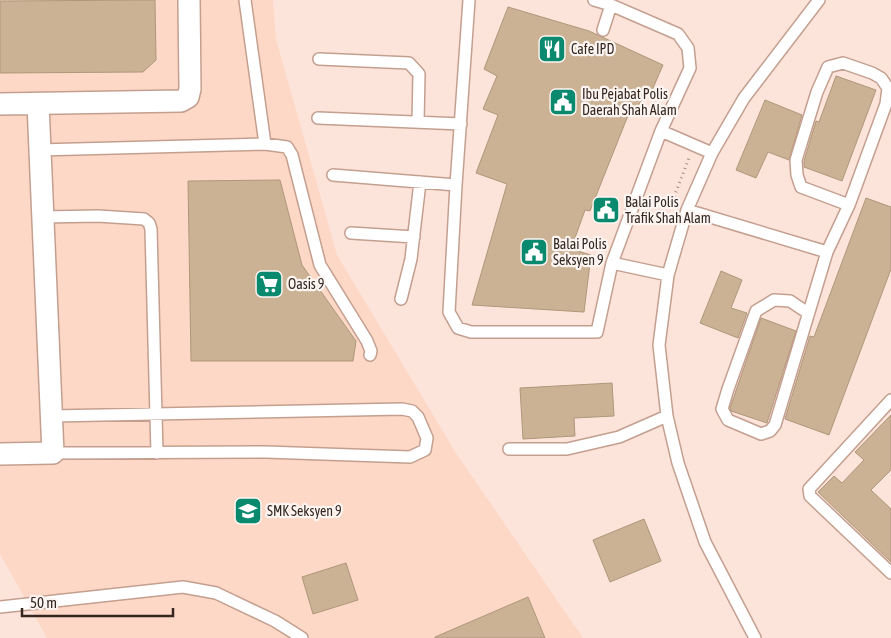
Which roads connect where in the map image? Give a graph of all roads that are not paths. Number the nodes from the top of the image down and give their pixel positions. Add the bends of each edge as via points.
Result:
1 (189, 0) edge
2 (245, 0) edge
3 (469, 0) edge
4 (594, 0) edge
5 (819, 0) edge
6 (611, 5) junction
7 (603, 30) dead end
8 (319, 59) dead end
9 (0, 104) edge
10 (38, 104) junction
11 (318, 118) dead end
12 (418, 122) junction
13 (461, 124) junction
14 (661, 131) junction
15 (265, 144) junction
16 (39, 150) junction
17 (712, 153) junction
18 (332, 175) dead end
19 (420, 182) junction
20 (456, 185) junction
21 (849, 205) junction
22 (687, 210) junction
23 (43, 217) junction
24 (351, 233) dead end
25 (414, 236) junction
26 (827, 252) junction
27 (612, 263) junction
28 (668, 276) junction
29 (400, 299) dead end
30 (808, 313) junction
31 (370, 355) dead end
32 (891, 400) edge
33 (155, 414) junction
34 (52, 416) junction
35 (667, 416) junction
36 (509, 449) dead end
37 (53, 453) junction
38 (157, 453) junction
39 (0, 454) edge
40 (891, 573) edge
41 (0, 607) edge
42 (302, 638) edge
43 (756, 638) edge

1 - 10 street via 188,97 181,101
2 - 15 lane
3 - 13 lane
4 - 6 lane
5 - 17 lane via 744,98
6 - 7 lane
6 - 14 lane via 678,34 688,48 690,68
8 - 12 lane via 409,63 419,74
9 - 10 street
10 - 16 street
11 - 12 lane
12 - 13 lane
13 - 20 lane
14 - 17 lane
14 - 27 lane
15 - 16 lane
15 - 31 lane via 290,150 320,265 368,341
16 - 23 street
17 - 22 lane
18 - 19 lane
19 - 20 lane
19 - 25 lane
20 - 27 lane via 449,312 458,328 471,332 597,332
21 - 21 lane via 801,187 796,160 828,67 843,63 882,78 888,88 886,104
21 - 26 lane
22 - 26 lane
22 - 28 lane
23 - 33 lane via 98,216 144,219 149,223
23 - 34 street
24 - 25 lane
25 - 29 lane via 412,259
26 - 30 lane
27 - 28 lane
28 - 35 lane via 659,345
30 - 30 lane via 770,431 761,434 728,420 722,409 756,311 774,300 790,301
32 - 40 lane via 809,489 810,496
33 - 34 lane
33 - 38 lane
33 - 38 lane via 402,409 412,411 418,417 427,438 425,450 410,457 266,452
34 - 37 street
35 - 36 lane via 619,437 567,449
35 - 43 lane via 678,463 705,542
37 - 38 lane
37 - 39 street
41 - 42 lane via 183,587 216,593 275,621

